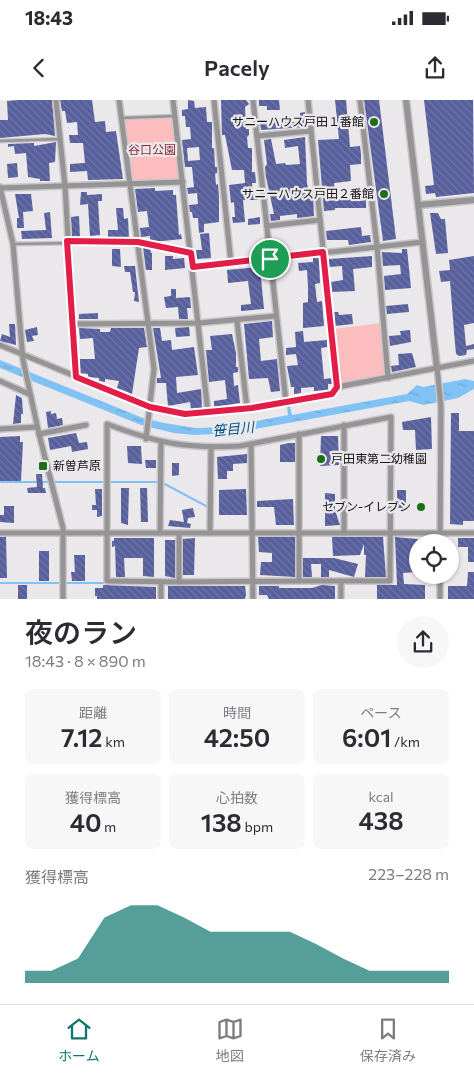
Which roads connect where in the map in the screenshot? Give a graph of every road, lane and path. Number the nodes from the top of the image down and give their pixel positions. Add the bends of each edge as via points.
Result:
1 (56, 100) edge
2 (119, 100) edge
3 (172, 100) edge
4 (214, 100) edge
5 (253, 100) edge
6 (308, 100) edge
7 (360, 100) edge
8 (406, 100) edge
9 (174, 116) junction
10 (121, 118) junction
11 (311, 130) junction
12 (257, 136) junction
13 (60, 139) junction
14 (0, 141) edge
15 (130, 182) junction
16 (183, 182) junction
17 (65, 186) junction
18 (0, 188) edge
19 (474, 200) edge
20 (419, 205) junction
21 (320, 220) junction
22 (266, 226) junction
23 (67, 241) junction
24 (138, 242) junction
25 (423, 242) junction
26 (13, 244) junction
27 (378, 246) junction
28 (323, 252) junction
29 (191, 253) junction
30 (270, 259) junction
31 (231, 263) junction
32 (193, 267) junction
33 (276, 316) junction
34 (237, 321) junction
35 (199, 322) junction
36 (149, 323) junction
37 (72, 324) junction
38 (0, 345) edge
39 (22, 357) junction
40 (474, 361) edge
41 (438, 368) junction
42 (76, 377) junction
43 (388, 378) junction
44 (0, 381) edge
45 (337, 387) junction
46 (29, 392) junction
47 (286, 402) junction
48 (150, 408) junction
49 (247, 408) junction
50 (208, 413) junction
51 (86, 425) dead end
52 (344, 425) junction
53 (37, 427) junction
54 (0, 429) edge
55 (39, 434) junction
56 (299, 434) junction
57 (146, 438) junction
58 (161, 443) junction
59 (251, 444) junction
60 (211, 447) junction
61 (63, 532) junction
62 (299, 532) junction
63 (344, 532) junction
64 (390, 532) junction
65 (440, 532) junction
66 (474, 532) edge
67 (0, 533) edge
68 (107, 533) junction
69 (160, 533) junction
70 (180, 533) junction
71 (210, 533) junction
72 (253, 533) junction
73 (299, 581) junction
74 (341, 581) junction
75 (161, 582) junction
76 (179, 582) junction
77 (253, 582) junction
78 (440, 584) edge
79 (63, 599) edge
80 (161, 599) edge
81 (253, 599) edge
82 (341, 599) edge
83 (440, 599) edge

1 - 13 street
2 - 10 street
3 - 9 street
4 - 31 street
5 - 12 street
6 - 11 street
7 - 27 street
8 - 20 street
9 - 10 lane
9 - 16 street
10 - 15 street
11 - 12 street
11 - 21 street
12 - 22 street
13 - 14 lane
13 - 17 street
15 - 16 street
15 - 17 street
15 - 24 street
16 - 29 street
17 - 18 street
17 - 23 street
18 - 26 street
19 - 20 street
20 - 25 street
21 - 22 street
21 - 28 street
22 - 30 street
23 - 24 lane
23 - 26 lane
23 - 37 street
24 - 29 lane
24 - 36 street
25 - 27 street
25 - 41 street
26 - 39 street
27 - 28 street
27 - 43 street
28 - 30 street
28 - 45 street
29 - 32 street
30 - 31 street
30 - 33 street
31 - 32 street
32 - 35 street
33 - 34 street
33 - 47 street
34 - 35 street
34 - 49 street
35 - 36 street
35 - 50 street
36 - 37 street
36 - 48 street via 154,369
37 - 42 street
38 - 39 street
39 - 42 street
39 - 46 street
40 - 41 street
41 - 43 street
41 - 65 street via 441,405
42 - 48 street
43 - 45 street
44 - 46 street
45 - 47 street via 332,394
46 - 53 street
47 - 49 street
48 - 50 street via 185,414
48 - 57 street
49 - 50 street
51 - 55 street
52 - 56 street
52 - 63 street
52 - 64 street via 391,417
53 - 54 street
53 - 55 street
55 - 61 street
56 - 59 street
56 - 62 street
57 - 58 street
57 - 68 street via 107,424
58 - 60 street
58 - 69 street
59 - 60 street
59 - 72 street
60 - 71 street
61 - 67 street
61 - 68 street
61 - 79 street
62 - 63 street
62 - 72 street
62 - 73 street
63 - 64 street
64 - 65 street
64 - 74 street via 390,581
65 - 66 street
68 - 69 street
68 - 75 street via 107,581
69 - 70 street
70 - 71 street
70 - 76 street
71 - 72 street
72 - 77 street
73 - 74 street
73 - 77 street
74 - 82 street
75 - 76 street
75 - 80 street
76 - 77 street
77 - 81 street
78 - 83 street

